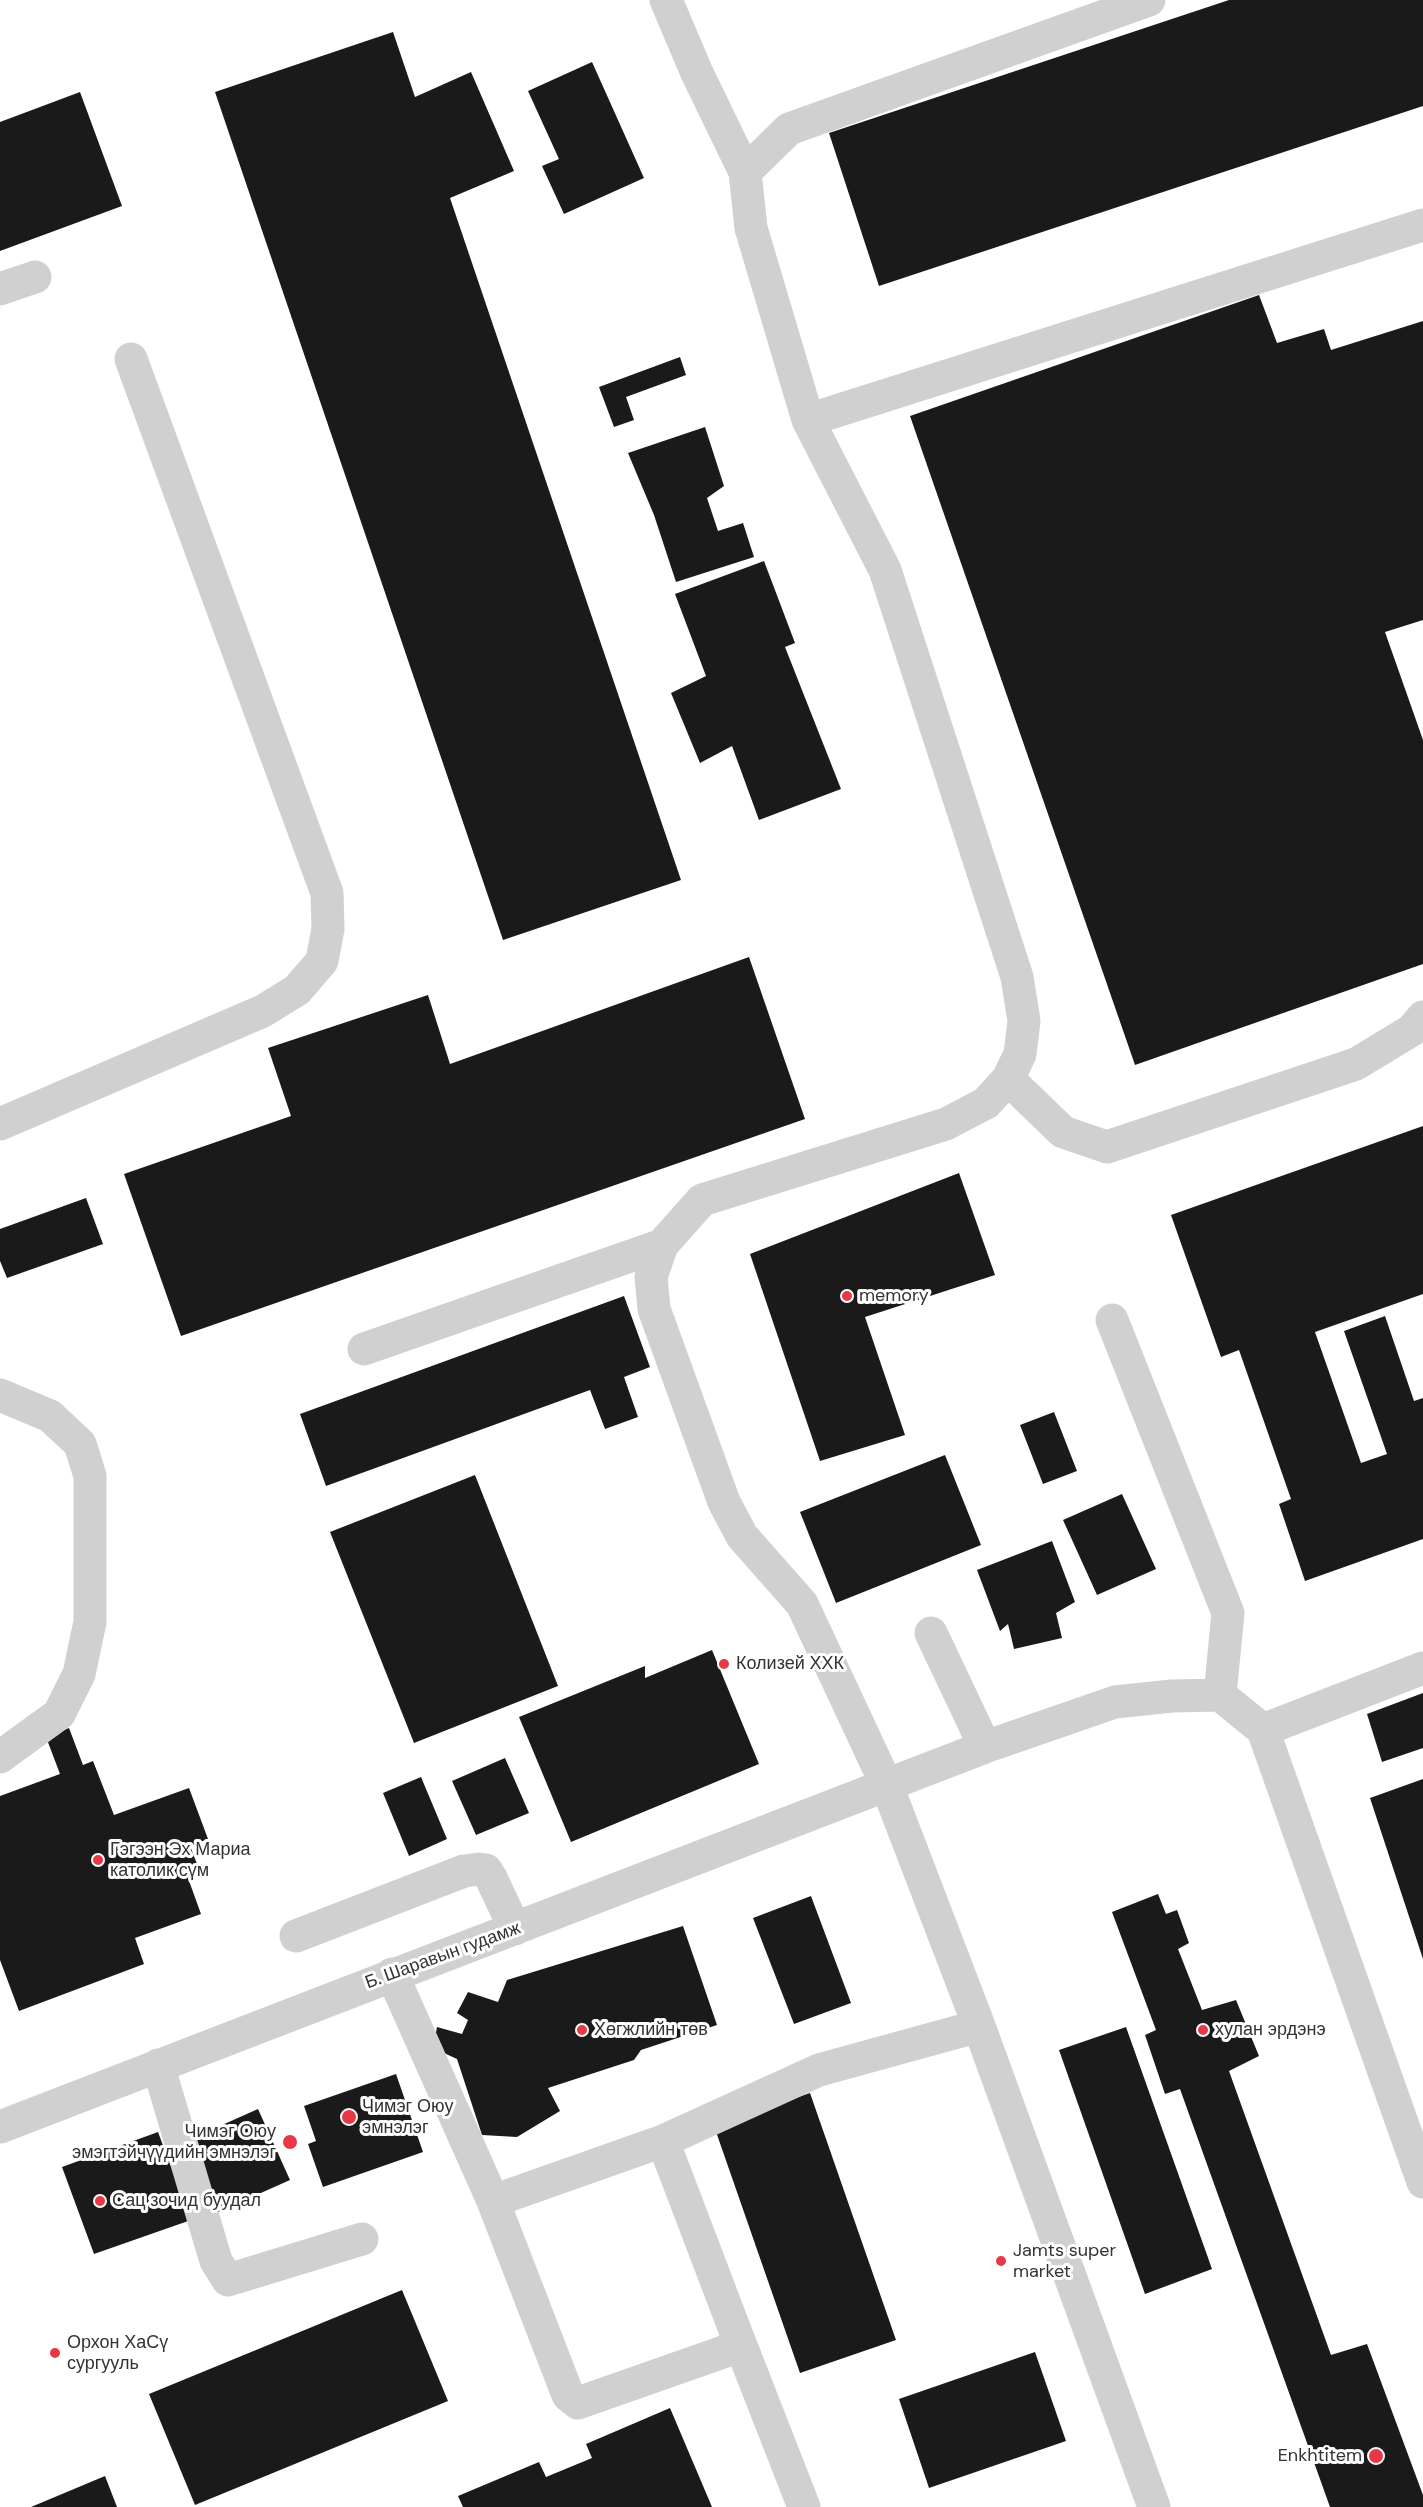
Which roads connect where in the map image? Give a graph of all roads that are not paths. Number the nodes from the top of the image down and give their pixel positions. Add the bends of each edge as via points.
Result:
1 (666, 0) edge
2 (1149, 0) edge
3 (745, 172) junction
4 (1423, 225) edge
5 (35, 276) dead end
6 (0, 289) edge
7 (131, 359) dead end
8 (808, 420) junction
9 (1423, 1017) edge
10 (1008, 1079) junction
11 (0, 1124) edge
12 (662, 1245) junction
13 (1112, 1320) dead end
14 (364, 1349) dead end
15 (0, 1395) edge
16 (931, 1633) dead end
17 (1423, 1668) edge
18 (1220, 1695) junction
19 (1263, 1730) junction
20 (984, 1747) junction
21 (0, 1756) edge
22 (887, 1786) junction
23 (515, 1929) junction
24 (296, 1936) dead end
25 (392, 1974) junction
26 (979, 2026) junction
27 (158, 2065) junction
28 (0, 2127) edge
29 (663, 2141) junction
30 (1423, 2182) edge
31 (493, 2201) junction
32 (362, 2239) dead end
33 (738, 2338) junction
34 (804, 2507) edge
35 (1154, 2507) edge

1 - 3 street
2 - 3 street via 789,129
3 - 8 street via 751,228
4 - 8 street
5 - 6 street
7 - 11 street via 327,893 328,929 322,961 297,990 263,1011
8 - 10 street via 885,570 1017,977 1024,1021 1020,1054
9 - 10 street via 1412,1030 1356,1064 1107,1147 1063,1132
10 - 12 street via 986,1103 946,1124 702,1200
12 - 14 street
12 - 22 street via 651,1277 654,1309 724,1502 742,1536 802,1604
13 - 18 street via 1228,1613
15 - 21 street via 50,1416 80,1444 90,1476 90,1622 80,1674 59,1714
16 - 20 street
17 - 19 street
18 - 19 street
18 - 20 street, Б. Шаравын гудамж via 1115,1702
19 - 30 street
20 - 22 street, Б. Шаравын гудамж
22 - 23 street, Б. Шаравын гудамж
22 - 26 street
23 - 24 street via 491,1878 486,1870 479,1869 464,1871
23 - 25 street, Б. Шаравын гудамж
25 - 27 street, Б. Шаравын гудамж
25 - 31 street
26 - 29 street via 819,2070
26 - 35 street
27 - 28 street, Б. Шаравын гудамж
27 - 32 street via 216,2261 228,2280
29 - 31 street
29 - 33 street
31 - 33 street via 568,2395 578,2403 729,2350
33 - 34 street

